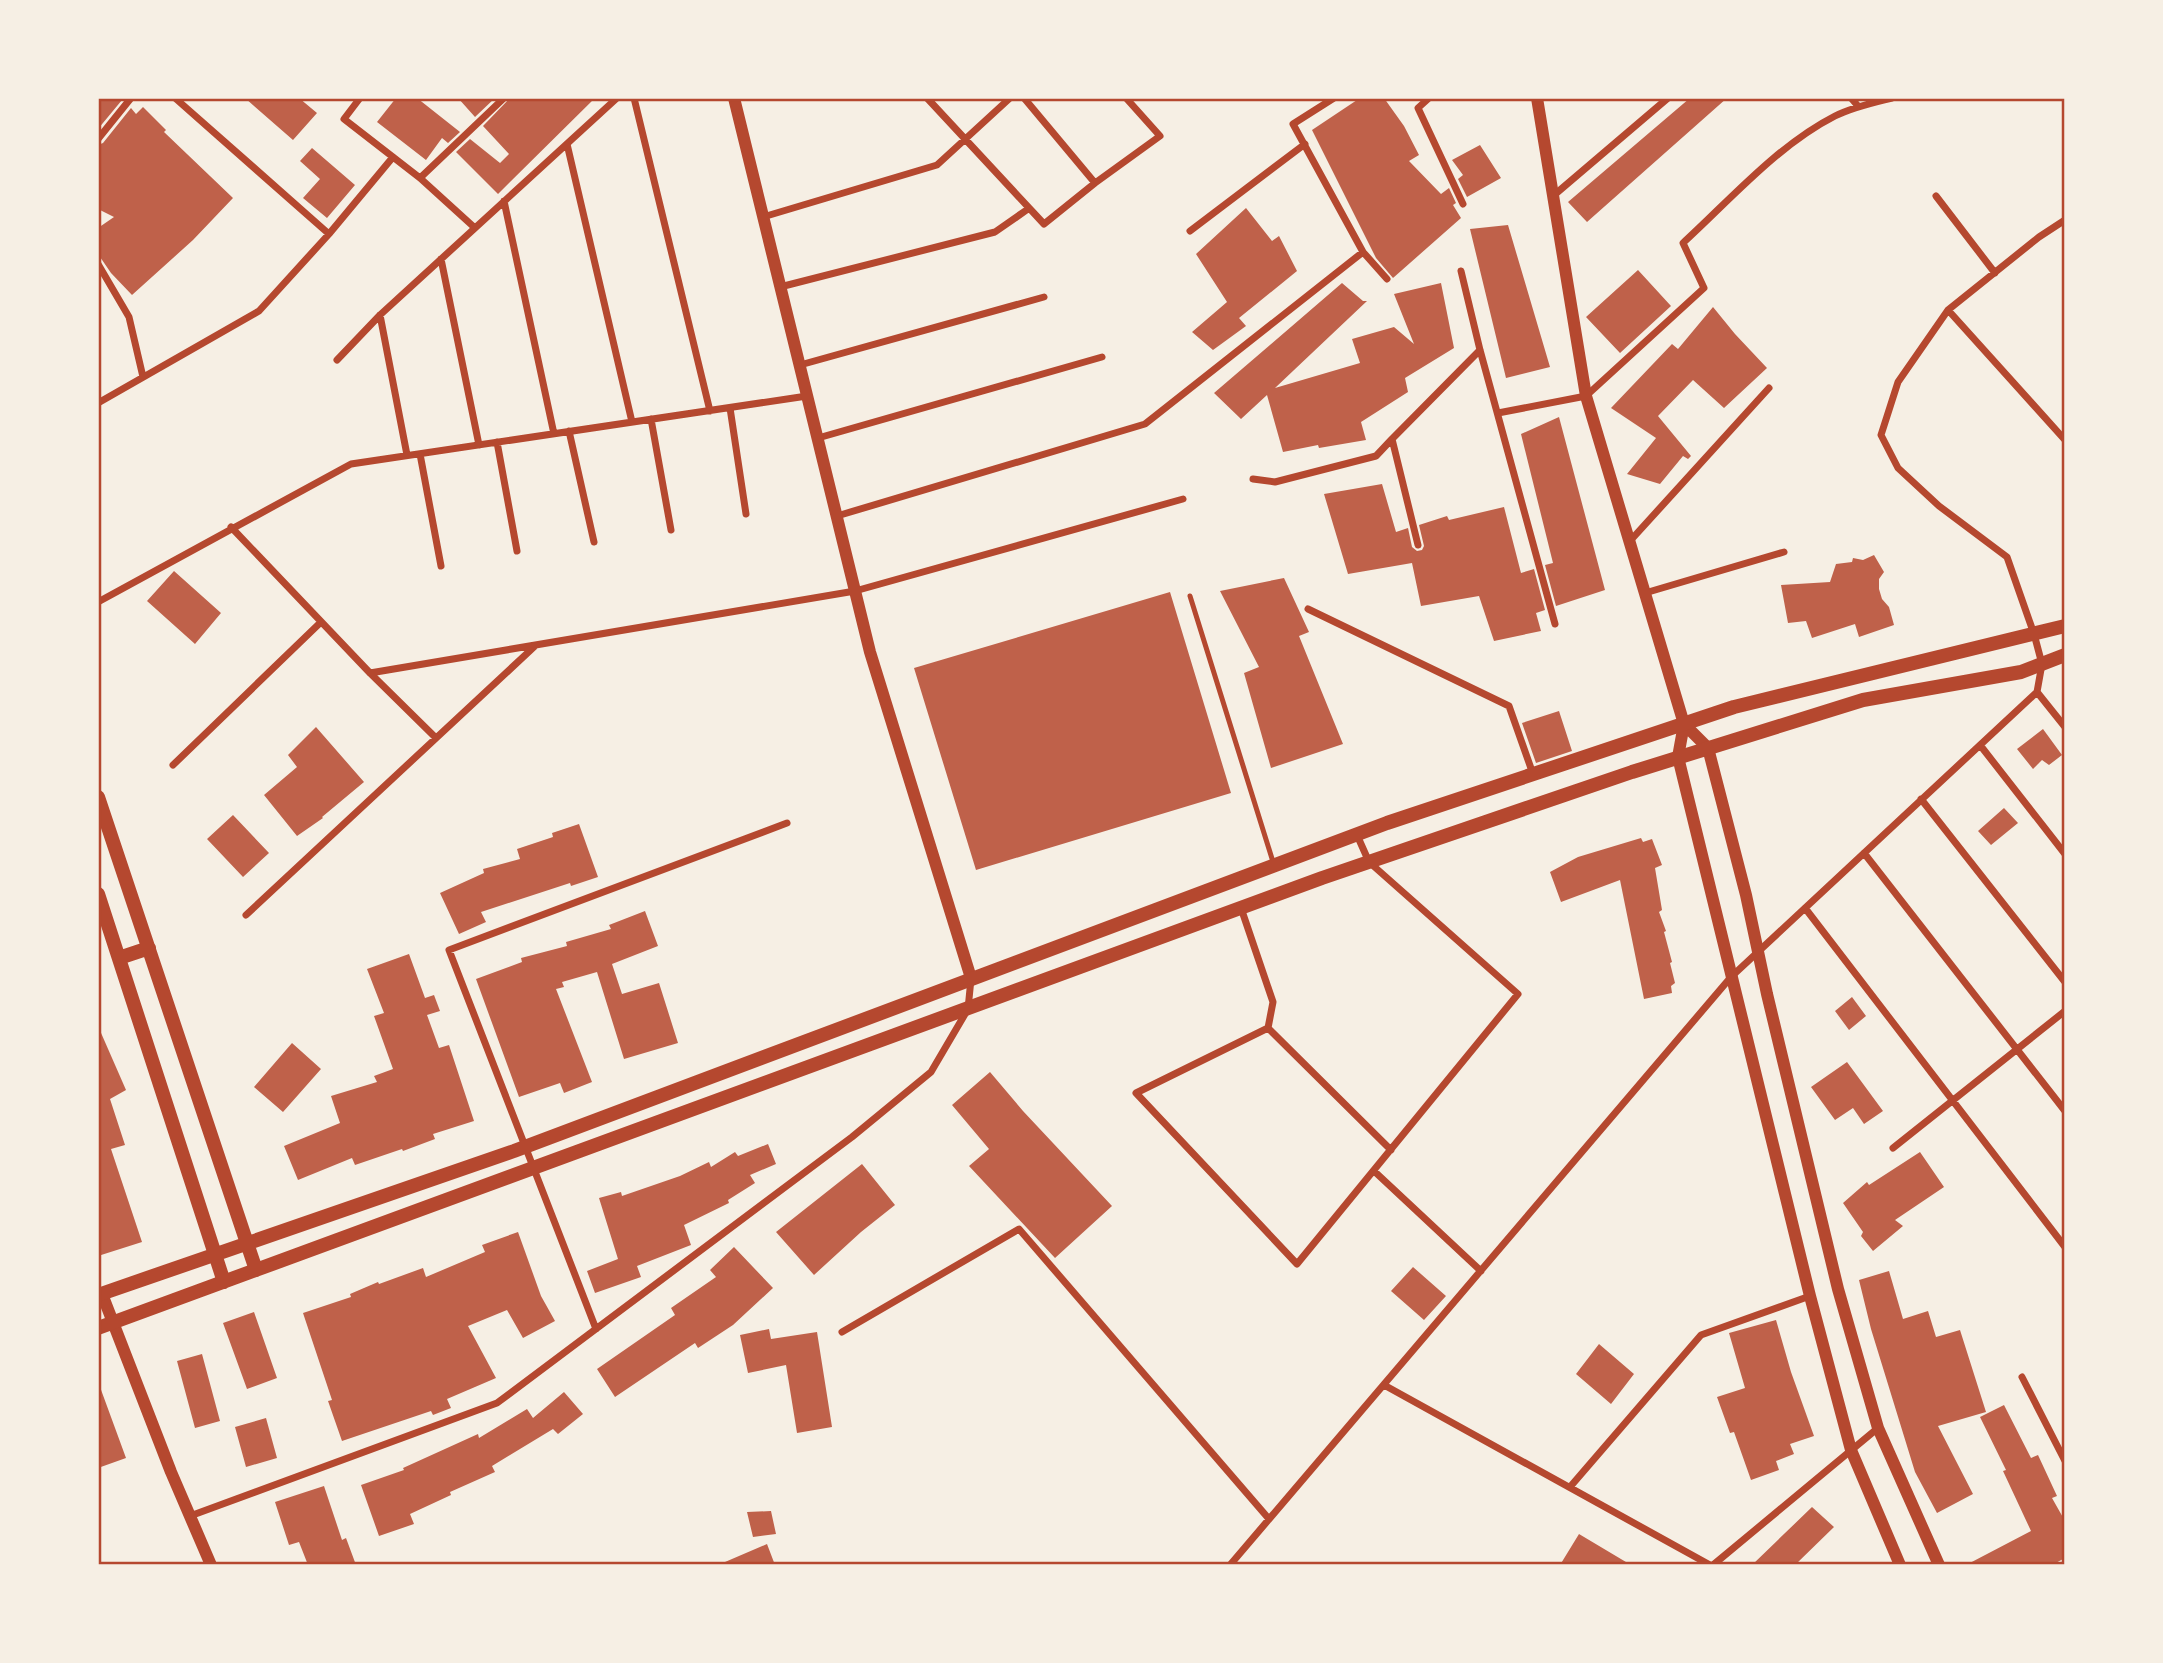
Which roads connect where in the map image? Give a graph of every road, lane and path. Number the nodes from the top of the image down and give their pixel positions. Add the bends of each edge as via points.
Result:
1 (131, 98) edge
2 (175, 98) edge
3 (360, 98) edge
4 (504, 98) edge
5 (617, 98) edge
6 (634, 98) edge
7 (734, 98) edge
8 (927, 98) edge
9 (1010, 98) edge
10 (1024, 98) edge
11 (1126, 98) edge
12 (1334, 98) edge
13 (1429, 98) edge
14 (1537, 98) edge
15 (1668, 98) edge
16 (1851, 98) edge
17 (1892, 98) edge
18 (1858, 106) junction
19 (98, 139) edge
20 (966, 139) junction
21 (567, 144) junction
22 (1305, 144) junction
23 (393, 157) junction
24 (420, 178) junction
25 (1095, 183) junction
26 (1553, 196) junction
27 (1936, 197) dead end
28 (504, 201) junction
29 (1463, 204) dead end
30 (1028, 209) junction
31 (763, 217) junction
32 (2065, 220) edge
33 (475, 228) junction
34 (1190, 230) dead end
35 (329, 234) junction
36 (1363, 252) junction
37 (441, 259) junction
38 (98, 264) edge
39 (1461, 271) dead end
40 (1995, 273) junction
41 (1387, 279) dead end
42 (780, 287) junction
43 (1044, 298) dead end
44 (1948, 310) junction
45 (380, 315) junction
46 (1480, 350) junction
47 (1102, 358) dead end
48 (337, 360) dead end
49 (800, 365) junction
50 (143, 377) junction
51 (1769, 388) dead end
52 (807, 396) junction
53 (1586, 396) junction
54 (98, 403) edge
55 (730, 408) junction
56 (710, 411) junction
57 (1498, 413) junction
58 (651, 419) junction
59 (632, 422) junction
60 (569, 431) junction
61 (554, 434) junction
62 (818, 438) junction
63 (1392, 439) junction
64 (2065, 440) edge
65 (497, 442) junction
66 (479, 445) junction
67 (420, 454) junction
68 (407, 456) junction
69 (1253, 479) dead end
70 (1184, 499) dead end
71 (746, 514) dead end
72 (837, 516) junction
73 (231, 527) junction
74 (671, 530) dead end
75 (1630, 541) junction
76 (594, 542) dead end
77 (1418, 545) dead end
78 (517, 551) dead end
79 (1784, 552) dead end
80 (442, 566) dead end
81 (855, 591) junction
82 (1646, 593) junction
83 (1190, 596) dead end
84 (98, 602) edge
85 (1308, 609) dead end
86 (321, 622) junction
87 (1555, 624) dead end
88 (2065, 626) edge
89 (2034, 634) junction
90 (536, 645) junction
91 (2065, 655) edge
92 (2042, 664) junction
93 (370, 673) junction
94 (2037, 692) junction
95 (1684, 724) junction
96 (2065, 727) edge
97 (436, 738) junction
98 (1980, 744) junction
99 (1708, 748) junction
100 (1678, 757) junction
101 (173, 765) dead end
102 (1534, 774) junction
103 (98, 797) edge
104 (1921, 799) junction
105 (787, 823) dead end
106 (1357, 835) junction
107 (1864, 853) junction
108 (2065, 855) edge
109 (1370, 862) junction
110 (1274, 865) junction
111 (98, 894) edge
112 (1241, 908) junction
113 (1805, 908) junction
114 (246, 915) dead end
115 (149, 948) junction
116 (1758, 951) junction
117 (119, 958) junction
118 (1731, 977) junction
119 (971, 978) junction
120 (2065, 982) edge
121 (968, 1009) junction
122 (2065, 1011) edge
123 (1268, 1028) junction
124 (2016, 1050) junction
125 (1952, 1100) junction
126 (2065, 1111) edge
127 (526, 1146) junction
128 (1893, 1148) dead end
129 (1391, 1150) junction
130 (534, 1167) junction
131 (1374, 1171) junction
132 (247, 1243) junction
133 (2065, 1247) edge
134 (215, 1254) junction
135 (256, 1270) junction
136 (1481, 1271) junction
137 (224, 1282) junction
138 (100, 1294) edge
139 (1810, 1296) junction
140 (113, 1322) junction
141 (98, 1328) edge
142 (596, 1329) junction
143 (842, 1332) dead end
144 (2022, 1377) dead end
145 (1384, 1385) junction
146 (1878, 1427) junction
147 (1851, 1450) junction
148 (2065, 1461) edge
149 (1570, 1488) junction
150 (190, 1516) junction
151 (1269, 1519) junction
152 (211, 1565) edge
153 (1230, 1565) edge
154 (1711, 1565) edge
155 (1900, 1565) edge
156 (1939, 1565) edge

1 - 19 street
2 - 35 street
3 - 23 street via 344,119
4 - 24 street
5 - 21 street
6 - 56 street
7 - 31 street
8 - 20 street
9 - 20 street
10 - 25 street
11 - 25 street via 1160,136
12 - 22 street via 1293,124
13 - 29 street via 1418,108
14 - 26 street
15 - 26 street
16 - 18 street
17 - 18 street
18 - 53 street via 1792,142 1683,243 1704,288
20 - 30 street
20 - 31 street via 937,165
21 - 28 street
21 - 59 street
22 - 34 street
22 - 36 street
23 - 24 street
23 - 35 street
24 - 33 street
25 - 30 street via 1044,224
26 - 53 street
27 - 40 street
28 - 33 street
28 - 61 street
30 - 42 street via 995,232
31 - 42 street
32 - 40 street
33 - 37 street
35 - 50 street via 260,311
36 - 41 street
36 - 72 street via 1145,424
37 - 45 street
37 - 66 street
38 - 50 street via 129,317
39 - 46 street
40 - 44 street
42 - 49 street
43 - 49 street
44 - 64 street
44 - 89 street via 1898,382 1881,435 1898,468 1939,506 2007,557
45 - 48 street
45 - 68 street
46 - 57 street
46 - 63 street
47 - 62 street
49 - 52 street
50 - 54 street
51 - 75 street
52 - 55 street
52 - 62 street
53 - 57 street
53 - 75 street
55 - 56 street
55 - 71 street
56 - 58 street
57 - 87 street
58 - 59 street
58 - 74 street
59 - 60 street
60 - 61 street
60 - 76 street
61 - 65 street
62 - 72 street
63 - 69 street via 1376,456 1275,482
63 - 77 street
65 - 66 street
65 - 78 street
66 - 67 street
67 - 68 street
67 - 80 street
68 - 73 street via 351,464
70 - 81 street
72 - 81 street
73 - 84 street
73 - 86 street
75 - 82 street
79 - 82 street
81 - 90 street
81 - 119 street
82 - 95 street
83 - 110 lane
85 - 102 street via 1509,706
86 - 93 street
86 - 101 street
88 - 89 main road
89 - 92 street
89 - 95 main road via 1734,707
90 - 93 street
90 - 97 street
91 - 92 main road
92 - 94 street
92 - 99 main road via 2021,672 1863,700
93 - 97 street
94 - 96 street
94 - 98 street
95 - 99 street
95 - 100 street
95 - 102 main road
97 - 114 street
98 - 104 street
98 - 108 street
99 - 100 main road
99 - 116 street
100 - 109 main road
100 - 118 street
102 - 106 main road
103 - 115 main road
104 - 107 street
104 - 120 street
105 - 127 street via 449,950
106 - 109 street
106 - 110 main road
107 - 113 street
107 - 124 street
109 - 112 main road
109 - 129 street via 1518,994
110 - 119 main road
111 - 117 main road
112 - 121 main road
112 - 123 street via 1273,1002
113 - 116 street
113 - 125 street
115 - 117 main road
115 - 132 main road
116 - 118 street
116 - 146 street via 1838,1289
117 - 134 main road
118 - 136 street
118 - 139 street
119 - 121 street
119 - 127 main road
121 - 130 main road
121 - 142 street via 931,1072 852,1138
122 - 124 street
123 - 129 street
123 - 131 street via 1136,1093 1297,1264
124 - 125 street
124 - 126 street
125 - 128 street
125 - 133 street
127 - 130 street
127 - 132 main road
129 - 131 street
130 - 135 main road
130 - 142 street
131 - 136 street
132 - 134 main road
132 - 135 main road
134 - 137 main road
134 - 138 main road
135 - 137 main road
136 - 145 street
137 - 140 main road
138 - 140 street
139 - 147 street
139 - 149 street via 1701,1335
140 - 141 main road
140 - 150 street
142 - 150 street via 498,1404
143 - 151 street via 1019,1229
144 - 148 street
145 - 149 street
145 - 151 street
146 - 147 street
146 - 156 street
147 - 154 street
147 - 155 street
149 - 154 street
150 - 152 street
151 - 153 street

